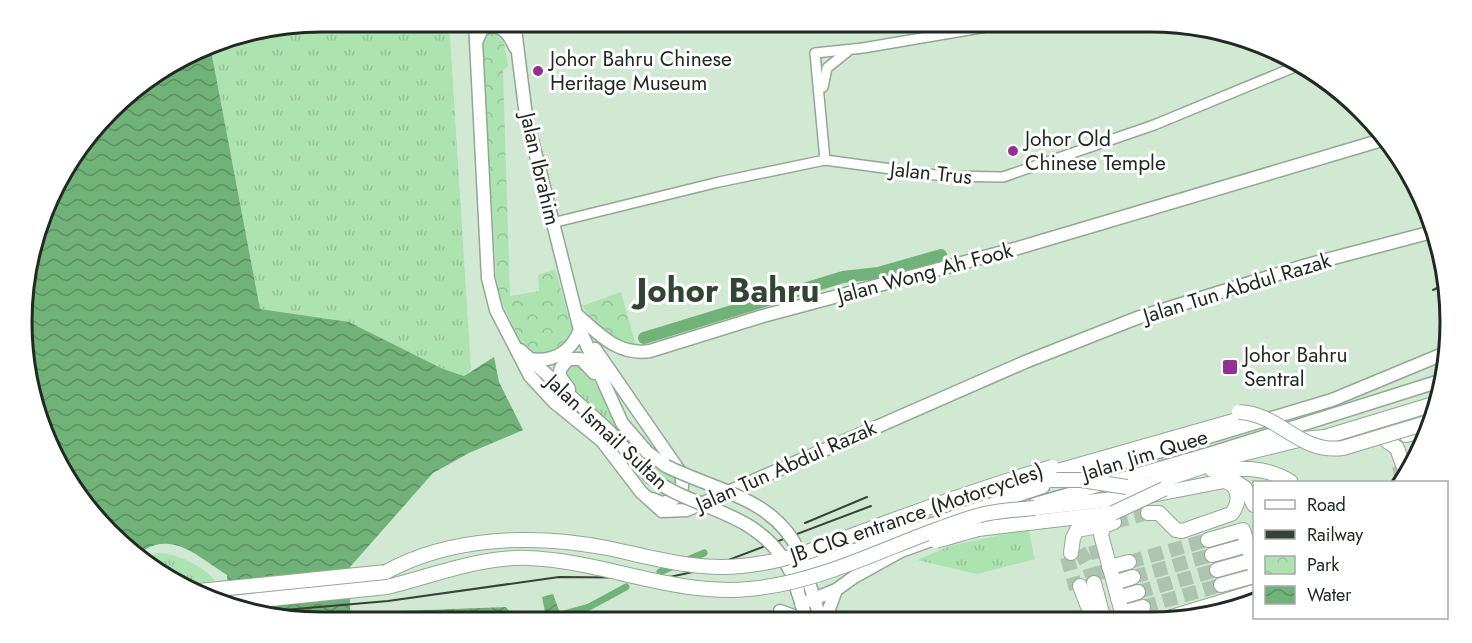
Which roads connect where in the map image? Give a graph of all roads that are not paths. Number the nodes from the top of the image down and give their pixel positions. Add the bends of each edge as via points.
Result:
1 (475, 32) edge
2 (481, 32) edge
3 (505, 32) edge
4 (515, 32) edge
5 (957, 32) edge
6 (476, 45) junction
7 (849, 50) junction
8 (518, 54) junction
9 (1292, 68) edge
10 (822, 100) junction
11 (1378, 141) edge
12 (825, 160) junction
13 (552, 223) junction
14 (1427, 233) edge
15 (576, 314) junction
16 (581, 332) junction
17 (516, 347) junction
18 (1438, 356) edge
19 (528, 359) junction
20 (1434, 383) edge
21 (606, 391) junction
22 (1428, 406) edge
23 (588, 411) junction
24 (1421, 425) edge
25 (1416, 436) edge
26 (1385, 442) junction
27 (1401, 466) tunnel mouth
28 (1286, 481) edge
29 (1002, 489) junction
30 (641, 492) junction
31 (1253, 504) edge
32 (1148, 513) tunnel mouth
33 (1097, 526) junction
34 (936, 530) junction
35 (1208, 540) tunnel mouth
36 (1095, 545) tunnel mouth
37 (1248, 545) junction
38 (847, 553) junction
39 (1072, 553) dead end
40 (1212, 555) tunnel mouth
41 (801, 558) junction
42 (1129, 562) tunnel mouth
43 (1253, 563) edge
44 (1217, 570) tunnel mouth
45 (386, 572) junction
46 (1253, 576) edge
47 (854, 577) junction
48 (1133, 577) tunnel mouth
49 (1096, 581) junction
50 (1221, 585) tunnel mouth
51 (213, 590) edge
52 (836, 590) junction
53 (387, 591) junction
54 (1138, 592) tunnel mouth
55 (1253, 592) edge
56 (815, 596) junction
57 (800, 598) junction
58 (1118, 598) junction
59 (246, 602) edge
60 (1215, 604) edge
61 (261, 605) edge
62 (1143, 607) tunnel mouth
63 (804, 612) edge
64 (820, 612) edge
65 (827, 612) edge
66 (1087, 612) edge
67 (1094, 612) edge
68 (1102, 612) edge
69 (1117, 612) edge
70 (1120, 612) edge
71 (1133, 612) edge

1 - 6 main road, Jalan Tun Abdul Razak
2 - 6 main road
3 - 8 main road
4 - 8 main road, Jalan Ibrahim
5 - 7 street
6 - 17 main road, Jalan Tun Abdul Razak via 488,278 496,310
7 - 10 street via 827,68
7 - 10 street via 815,53
8 - 13 main road, Jalan Ibrahim via 526,116
9 - 12 street, Jalan Trus via 1154,125 1003,177 943,176
10 - 12 street
11 - 15 main road, Jalan Wong Ah Fook via 650,351 635,353 620,348
12 - 13 street, Jalan Trus
13 - 15 main road, Jalan Ibrahim
14 - 30 main road, Jalan Tun Abdul Razak via 1307,265 1137,318 687,510 662,511
15 - 16 main road, Jalan Ibrahim
16 - 19 main road via 556,357
16 - 21 main road, Jalan Ismail Sultan
16 - 30 main road via 680,472 682,490 672,501 657,502
17 - 19 main road, Jalan Ismail Sultan
17 - 30 main road, Jalan Tun Abdul Razak via 536,384 602,441
18 - 34 main road, Jalan Jim Quee via 1332,400 1080,475
19 - 23 main road, Jalan Ismail Sultan
20 - 34 main road, Jalan Jim Quee via 1215,452
21 - 23 main road via 581,359 574,357 564,362 561,380
21 - 41 main road, Jalan Ismail Sultan, bridge via 630,433 647,452 666,466 772,514 783,525
22 - 29 highway, bridge via 1325,437 1238,455 1148,484 1127,487 1051,480
23 - 57 main road, Jalan Ismail Sultan, bridge via 650,477 669,491 732,515 768,540 782,556
24 - 45 highway, JB CIQ entrance (Motorcycles), bridge via 1329,450 1306,444 1279,424 1252,413 1224,415 1009,479 809,552 740,567 704,566 572,542 527,538 455,549 400,564
25 - 26 highway
26 - 27 highway via 1393,448
26 - 29 highway via 1328,457 1301,449 1263,424 1237,420 1086,461
28 - 34 highway, bridge via 1255,469 1198,472 1109,507
29 - 45 highway, bridge via 832,552 768,572 741,576 683,572 550,547 490,550
31 - 53 highway, bridge via 1239,483 1217,477 1164,489 1113,513 952,535 807,586 748,597 698,595 565,570 514,567
32 - 34 highway, bridge via 1159,513 1182,531 1231,514 1238,501 1236,487 1224,481 1158,494 978,515
33 - 36 highway via 1093,533
33 - 39 highway via 1073,538
33 - 49 highway via 1103,528
34 - 38 main road, Jalan Jim Quee
34 - 47 main road, Jalan Jim Quee
34 - 53 highway, bridge via 819,574 784,585 747,590 697,588 529,558 491,561
35 - 37 highway via 1244,531
37 - 40 highway
37 - 43 highway
38 - 41 main road, Jalan Jim Quee via 820,562
38 - 47 main road via 840,569
41 - 56 main road, Jalan Ismail Sultan
41 - 57 main road via 797,579
42 - 49 highway
43 - 44 highway
45 - 51 highway
46 - 50 highway
47 - 52 main road, Jalan Jim Quee
48 - 49 highway
49 - 58 highway
49 - 66 highway
49 - 67 highway
49 - 68 highway
49 - 69 highway
52 - 56 main road, Jalan Jim Quee
52 - 65 main road
53 - 59 highway
53 - 61 highway
54 - 58 highway
55 - 60 highway
56 - 57 main road, Jalan Jim Quee
56 - 64 main road, Jalan Ismail Sultan
57 - 63 main road, Jalan Ismail Sultan
58 - 70 highway
62 - 71 highway

